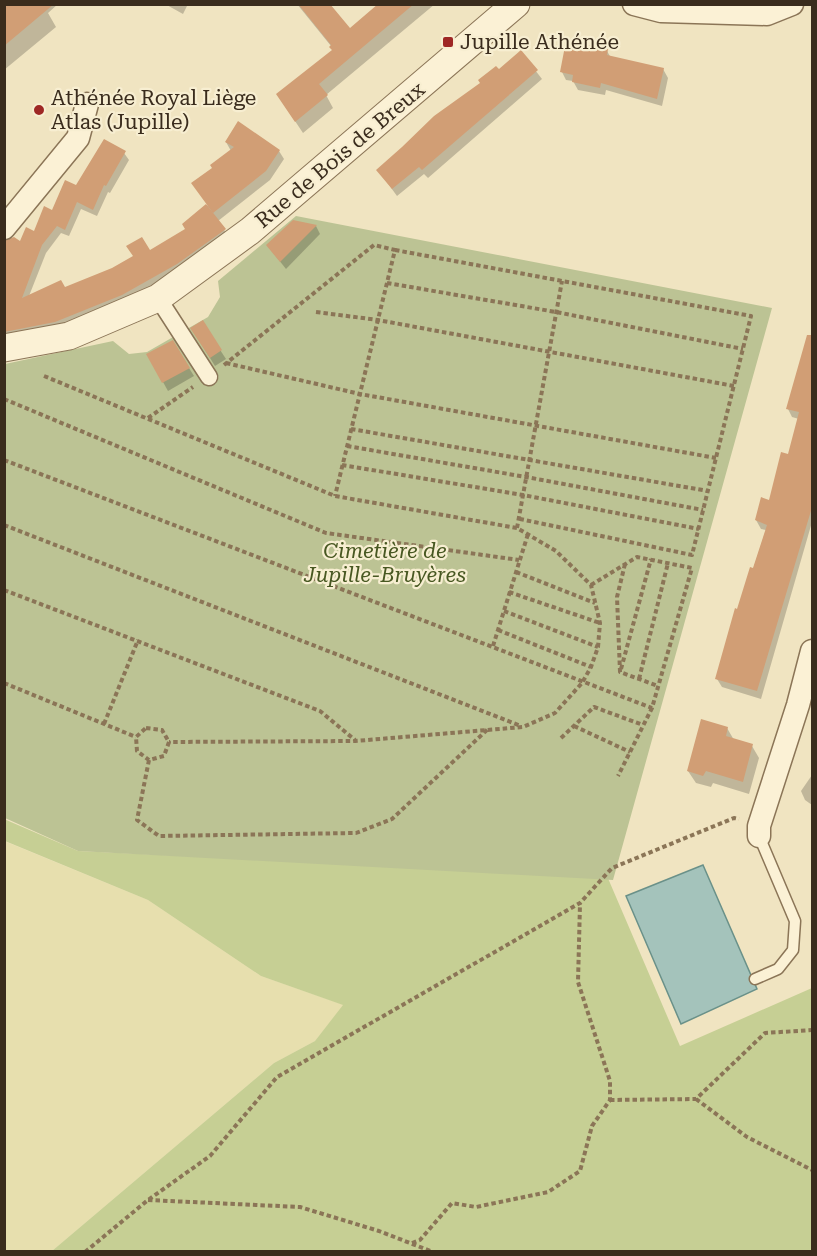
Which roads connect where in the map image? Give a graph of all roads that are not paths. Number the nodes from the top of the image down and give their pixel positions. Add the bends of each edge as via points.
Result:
1 (516, 4) edge
2 (634, 4) edge
3 (792, 4) edge
4 (87, 104) dead end
5 (4, 228) edge
6 (158, 298) junction
7 (4, 348) edge
8 (209, 376) road end
9 (813, 651) edge
10 (806, 709) edge
11 (759, 831) joint
12 (755, 979) dead end

1 - 6 street, Rue de Bois de Breux via 250,231
2 - 3 street via 661,11 767,14
4 - 5 street via 78,138
6 - 7 street, Rue de Bois de Breux via 69,336
6 - 8 street
9 - 10 street
10 - 11 street
11 - 12 lane via 795,921 793,951 778,969

